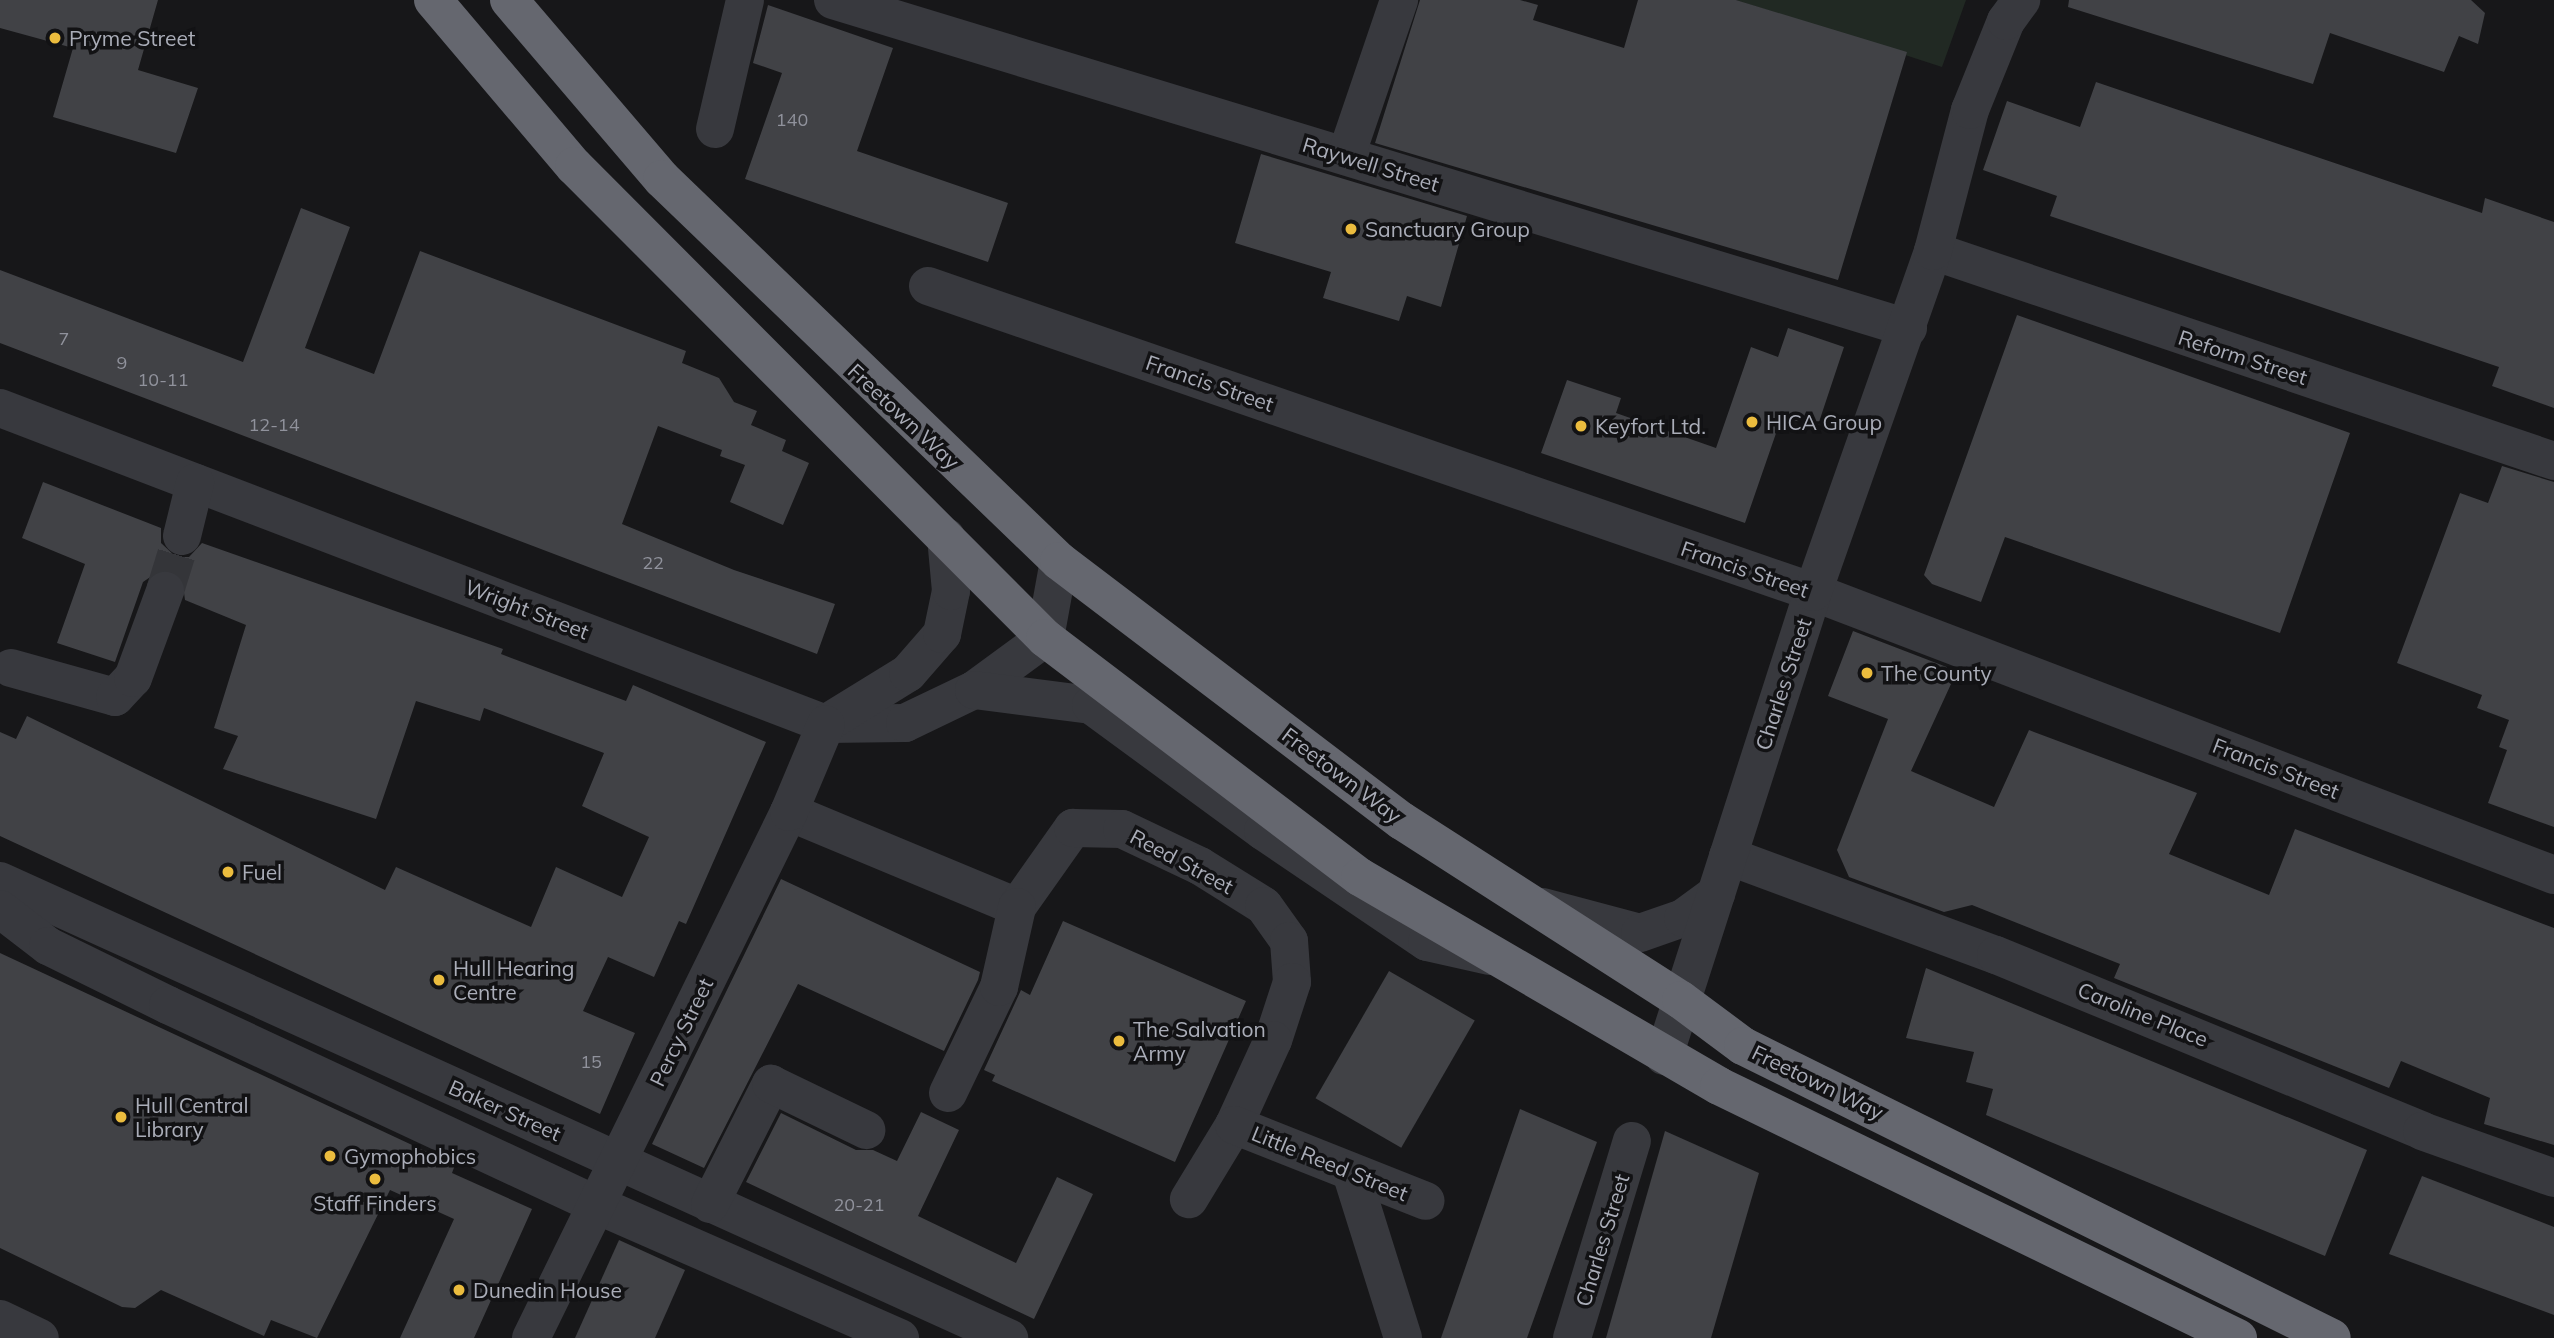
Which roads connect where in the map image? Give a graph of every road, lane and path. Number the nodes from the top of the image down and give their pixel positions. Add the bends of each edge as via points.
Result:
1 (433, 0) edge
2 (509, 0) edge
3 (745, 0) edge
4 (834, 0) edge
5 (1399, 0) edge
6 (2021, 0) edge
7 (715, 129) dead end
8 (1346, 156) junction
9 (1933, 251) junction
10 (928, 286) dead end
11 (1908, 328) junction
12 (0, 408) edge
13 (2554, 461) edge
14 (195, 483) junction
15 (182, 536) tunnel mouth
16 (946, 537) junction
17 (1059, 561) junction
18 (164, 591) tunnel mouth
19 (1813, 592) junction
20 (1045, 638) junction
21 (11, 668) dead end
22 (974, 690) junction
23 (826, 724) junction
24 (789, 812) junction
25 (1728, 856) junction
26 (2554, 875) edge
27 (0, 881) edge
28 (1716, 894) junction
29 (1532, 904) junction
30 (1017, 906) junction
31 (0, 909) edge
32 (1499, 959) junction
33 (1681, 1000) junction
34 (1664, 1055) junction
35 (948, 1093) dead end
36 (1234, 1125) junction
37 (866, 1130) dead end
38 (1632, 1141) dead end
39 (618, 1161) junction
40 (1351, 1172) junction
41 (2554, 1178) edge
42 (1189, 1199) dead end
43 (1426, 1201) dead end
44 (710, 1204) junction
45 (597, 1205) junction
46 (0, 1319) edge
47 (40, 1338) edge
48 (531, 1338) edge
49 (900, 1338) edge
50 (1009, 1338) edge
51 (1404, 1338) edge
52 (1572, 1338) edge
53 (2238, 1338) edge
54 (2332, 1338) edge

1 - 16 highway via 574,166
2 - 17 highway, Freetown Way via 662,179
3 - 7 street
4 - 8 street, Raywell Street
5 - 8 street
6 - 9 street, Charles Street via 2006,21 1970,110
8 - 11 street, Raywell Street
9 - 11 street, Charles Street
9 - 13 street, Reform Street
10 - 19 street, Francis Street
11 - 19 street, Charles Street
12 - 14 street, Wright Street
14 - 15 street
14 - 23 street, Wright Street
16 - 20 highway
16 - 23 street via 951,591 942,634 908,673
17 - 20 street
17 - 29 highway, Freetown Way via 1402,821
18 - 21 street via 133,678 115,697
19 - 25 street, Charles Street
19 - 26 street, Francis Street
20 - 22 street, Wright Street
20 - 32 highway via 1360,877
22 - 23 street, Wright Street via 905,723
22 - 32 street via 1091,705 1427,942
23 - 24 street, Percy Street
24 - 30 street
24 - 39 street, Percy Street
25 - 28 street, Charles Street
25 - 41 street, Caroline Place via 1996,955 2422,1131
27 - 39 street, Baker Street
28 - 29 street via 1683,918 1640,933
28 - 33 street, Charles Street
29 - 33 highway, Freetown Way
30 - 35 street via 999,987
30 - 36 street, Reed Street via 1073,828 1122,829 1200,866 1264,906 1289,942 1292,982 1273,1040
31 - 45 street via 60,952
32 - 34 highway
33 - 34 street, Charles Street
33 - 54 highway, Freetown Way via 1744,1046
34 - 53 highway via 1860,1158
36 - 40 street, Little Reed Street
36 - 42 street, Reed Street
37 - 44 street via 771,1084
38 - 52 street, Charles Street
39 - 44 street, Baker Street
39 - 45 street, Percy Street
40 - 43 street, Little Reed Street
40 - 51 street
44 - 50 street, Baker Street
45 - 48 street, Percy Street
45 - 49 street
46 - 47 street

